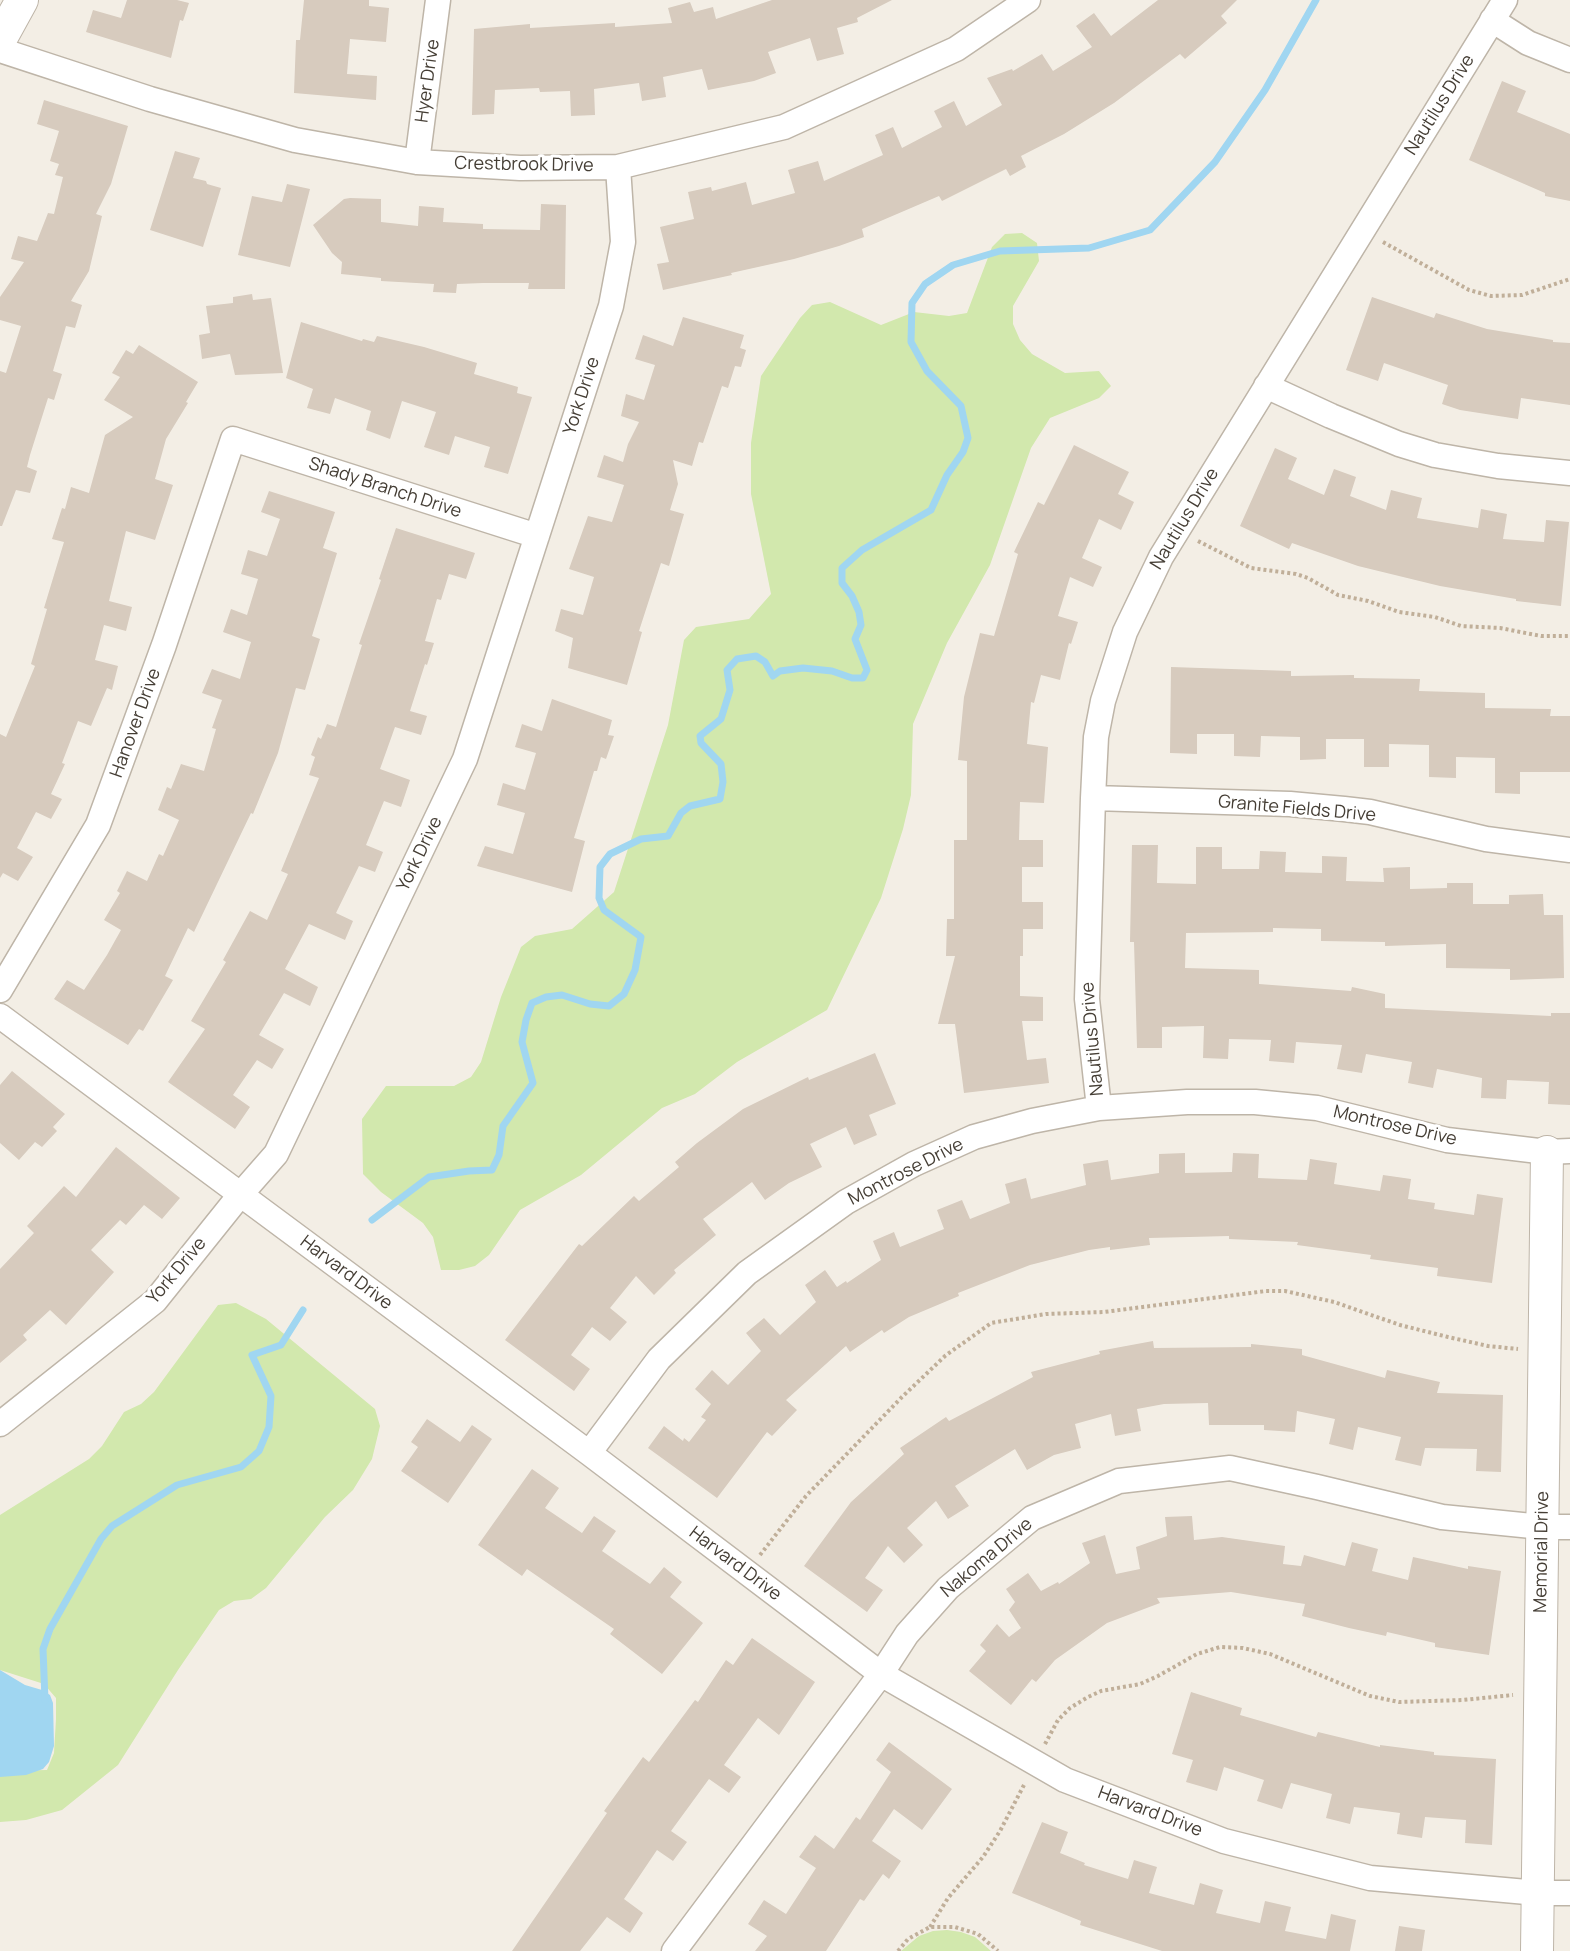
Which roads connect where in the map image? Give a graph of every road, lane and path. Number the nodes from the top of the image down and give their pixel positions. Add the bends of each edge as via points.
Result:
1 (22, 0) edge
2 (438, 0) edge
3 (1028, 0) edge
4 (1505, 0) edge
5 (1492, 20) junction
6 (0, 40) edge
7 (0, 50) edge
8 (1570, 60) edge
9 (417, 162) junction
10 (618, 167) junction
11 (1382, 242) dead end
12 (1570, 279) edge
13 (1266, 386) junction
14 (234, 440) joint
15 (1570, 473) edge
16 (537, 536) junction
17 (1197, 541) dead end
18 (1570, 636) edge
19 (1093, 798) junction
20 (1570, 850) edge
21 (0, 990) edge
22 (0, 1016) edge
23 (1099, 1108) junction
24 (1559, 1152) edge
25 (240, 1195) junction
26 (1521, 1349) dead end
27 (0, 1424) edge
28 (589, 1453) junction
29 (1556, 1527) edge
30 (747, 1572) junction
31 (881, 1674) junction
32 (1519, 1695) dead end
33 (1035, 1763) junction
34 (1538, 1893) junction
35 (1570, 1893) edge
36 (930, 1927) junction
37 (674, 1951) edge
38 (898, 1951) edge
39 (998, 1951) edge
40 (1537, 1951) edge

1 - 6 street
2 - 9 street, Hyer Drive
3 - 10 street, Crestbrook Drive via 956,49 784,127
4 - 5 street, Nautilus Drive
5 - 8 street via 1528,43
5 - 13 street, Nautilus Drive
7 - 9 street, Crestbrook Drive via 150,99 295,140
9 - 10 street, Crestbrook Drive via 520,168
10 - 16 street, York Drive via 623,242 611,306
11 - 12 path via 1469,291 1491,296 1522,295
13 - 15 street via 1426,452 1498,466
13 - 19 street, Nautilus Drive via 1161,557 1125,632 1102,701
14 - 16 street, Shady Branch Drive
14 - 21 street, Hanover Drive via 98,825
16 - 25 street, York Drive via 465,759 276,1154
17 - 18 path via 1251,568 1296,574 1338,595 1399,612 1435,617 1461,626
19 - 20 street, Granite Fields Drive via 1344,809 1486,839
19 - 23 street, Nautilus Drive via 1087,999
22 - 25 street, Harvard Drive
23 - 24 street, Montrose Drive via 1255,1102 1317,1108 1447,1140
23 - 28 street, Montrose Drive via 974,1137 914,1164 846,1202 747,1274 659,1359
24 - 29 street, Memorial Drive
25 - 27 street, York Drive via 155,1301
25 - 28 street, Harvard Drive
26 - 30 path via 1448,1337 1285,1291 991,1323 945,1356 902,1397 806,1496
28 - 30 street, Harvard Drive
29 - 31 street, Nakoma Drive via 1442,1517 1230,1468 1119,1481 1032,1518 948,1588 907,1634
29 - 34 street, Memorial Drive
30 - 31 street, Harvard Drive
31 - 33 street, Harvard Drive
31 - 37 street, Nakoma Drive
32 - 33 path via 1399,1702 1371,1696 1270,1654 1220,1647 1197,1654 1140,1684 1101,1691 1070,1708 1058,1720
33 - 34 street, Harvard Drive via 1065,1780 1224,1841 1371,1878
33 - 36 path via 1000,1832
34 - 35 street, Harvard Drive
34 - 40 street, Memorial Drive
36 - 38 path via 908,1939
36 - 39 path via 954,1927 978,1934

